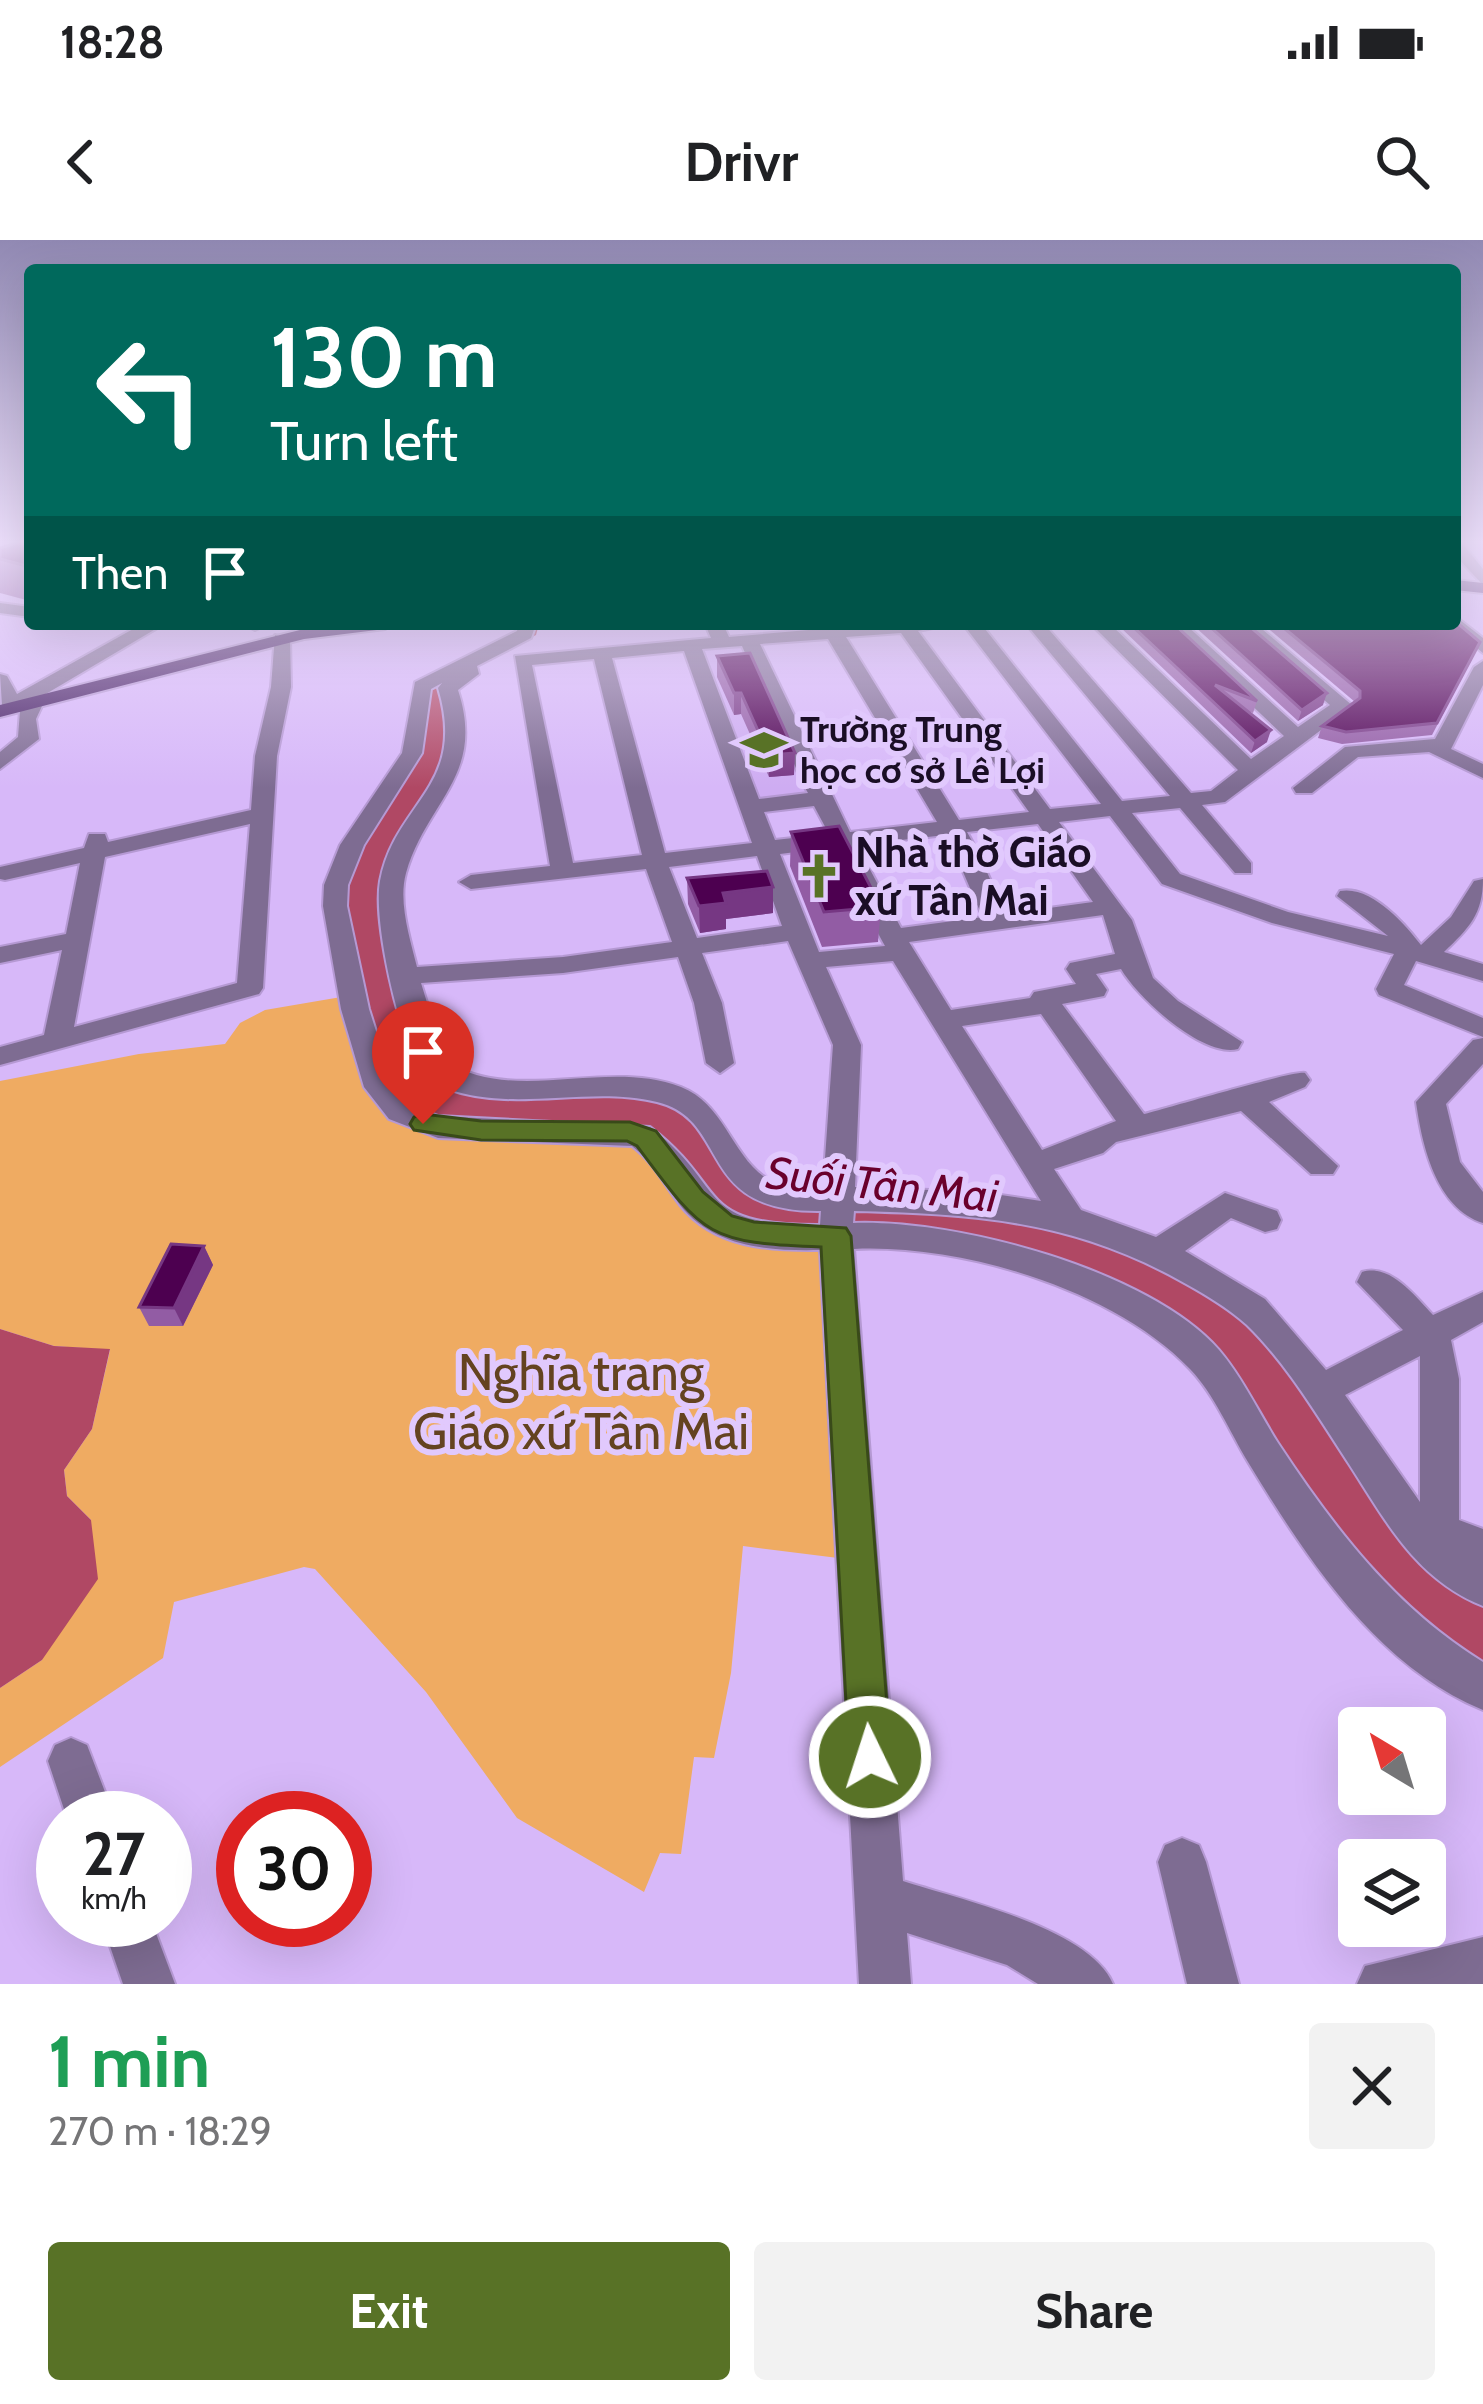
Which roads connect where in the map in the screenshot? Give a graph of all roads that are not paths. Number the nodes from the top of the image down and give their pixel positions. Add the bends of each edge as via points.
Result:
1 (1461, 627) edge
2 (144, 630) edge
3 (313, 630) edge
4 (526, 630) edge
5 (541, 630) edge
6 (643, 630) edge
7 (828, 630) edge
8 (908, 630) edge
9 (977, 630) edge
10 (1040, 630) edge
11 (1106, 630) edge
12 (1181, 630) edge
13 (1252, 630) edge
14 (746, 634) edge
15 (281, 639) junction
16 (691, 645) junction
17 (651, 648) junction
18 (1483, 648) edge
19 (601, 652) junction
20 (1483, 667) edge
21 (0, 680) edge
22 (452, 697) junction
23 (420, 700) junction
24 (14, 707) edge
25 (1297, 737) junction
26 (1442, 742) junction
27 (1483, 749) edge
28 (0, 763) edge
29 (1252, 772) junction
30 (1483, 772) edge
31 (1304, 788) dead end
32 (821, 798) junction
33 (1187, 803) junction
34 (750, 807) junction
35 (1118, 811) junction
36 (262, 814) junction
37 (1042, 817) junction
38 (953, 829) junction
39 (844, 840) junction
40 (96, 843) junction
41 (765, 848) junction
42 (655, 861) junction
43 (1243, 868) dead end
44 (562, 871) junction
45 (5, 873) dead end
46 (471, 882) dead end
47 (778, 884) junction
48 (1483, 886) edge
49 (744, 887) edge
50 (1349, 896) dead end
51 (1109, 907) junction
52 (998, 922) junction
53 (797, 932) junction
54 (77, 939) junction
55 (897, 945) junction
56 (684, 948) junction
57 (1418, 951) junction
58 (0, 955) edge
59 (1127, 960) junction
60 (810, 961) junction
61 (1483, 973) edge
62 (408, 976) junction
63 (1048, 1004) junction
64 (942, 1020) junction
65 (1483, 1028) edge
66 (57, 1041) junction
67 (1228, 1042) dead end
68 (1483, 1047) edge
69 (0, 1056) edge
70 (719, 1063) dead end
71 (1294, 1080) dead end
72 (1247, 1099) junction
73 (1137, 1127) junction
74 (1035, 1164) junction
75 (1322, 1166) dead end
76 (832, 1211) junction
77 (1483, 1211) edge
78 (1068, 1217) junction
79 (1265, 1220) dead end
80 (1161, 1251) junction
81 (1374, 1282) dead end
82 (1483, 1306) edge
83 (1426, 1335) junction
84 (1319, 1391) junction
85 (1437, 1544) junction
86 (1483, 1548) edge
87 (1483, 1586) edge
88 (1483, 1688) edge
89 (71, 1762) dead end
90 (81, 1791) edge
91 (1182, 1862) dead end
92 (880, 1899) junction
93 (136, 1947) edge
94 (1483, 1963) edge
95 (149, 1984) edge
96 (885, 1984) edge
97 (1087, 1984) edge
98 (1214, 1984) edge
99 (1383, 1984) edge

1 - 18 street
2 - 24 street
3 - 15 main road
4 - 23 street via 426,683
5 - 22 street via 456,679
6 - 17 street
7 - 14 street
7 - 38 street
8 - 37 street
9 - 35 street
10 - 33 street
11 - 29 street
12 - 25 street
13 - 25 street via 1341,704
14 - 16 street
14 - 32 street
15 - 24 main road
15 - 36 street
16 - 17 street
16 - 34 street
17 - 19 street
19 - 42 street
19 - 44 street via 522,660
20 - 26 street
21 - 24 street
22 - 23 street
22 - 62 street via 458,748 391,883
23 - 76 street via 412,755 346,859 334,895 370,1067 388,1101 423,1124 459,1130 630,1132 646,1138 722,1225 754,1233
24 - 28 street via 29,739
25 - 29 street
26 - 27 street
26 - 30 street via 1444,755
26 - 31 street via 1346,753
29 - 33 street via 1217,797
32 - 34 street
32 - 39 street
33 - 35 street
33 - 43 street
34 - 41 street
35 - 37 street
35 - 57 street via 1171,879 1310,911
36 - 40 street
36 - 66 street via 250,988
37 - 38 street
37 - 51 street
38 - 39 street
38 - 52 street
39 - 41 street
39 - 55 street
40 - 45 street
40 - 54 street
41 - 42 street
41 - 47 street
42 - 44 street
42 - 56 street via 676,893
44 - 46 street
47 - 49 street
47 - 53 street
48 - 57 street via 1461,922
50 - 57 street
51 - 52 street
51 - 59 street
52 - 55 street
53 - 56 street
53 - 60 street
54 - 58 street
54 - 66 street
55 - 60 street
55 - 64 street
56 - 62 street
56 - 70 street via 708,1003
57 - 61 street
57 - 65 street via 1389,989
59 - 63 street via 1079,969 1094,990 1044,998
59 - 67 street via 1147,993
60 - 76 street via 848,1045
62 - 76 street via 429,1060 453,1083 673,1095 691,1105 757,1187
63 - 64 street
63 - 73 street
64 - 74 street
66 - 69 street
68 - 77 street via 1431,1102 1437,1153 1457,1188
71 - 72 street
72 - 73 street
72 - 75 street
73 - 74 street
74 - 78 street
76 - 78 street via 999,1203
76 - 88 street via 1083,1284 1190,1344 1340,1569 1383,1616
76 - 92 street
78 - 80 street
79 - 80 street via 1225,1205
80 - 84 street via 1252,1309
81 - 83 street
82 - 83 street
83 - 84 street
83 - 85 street via 1437,1349
84 - 85 street
85 - 86 street
85 - 87 street
89 - 90 street
91 - 98 street
92 - 96 street
92 - 97 street via 1018,1943
93 - 95 street
94 - 99 street

